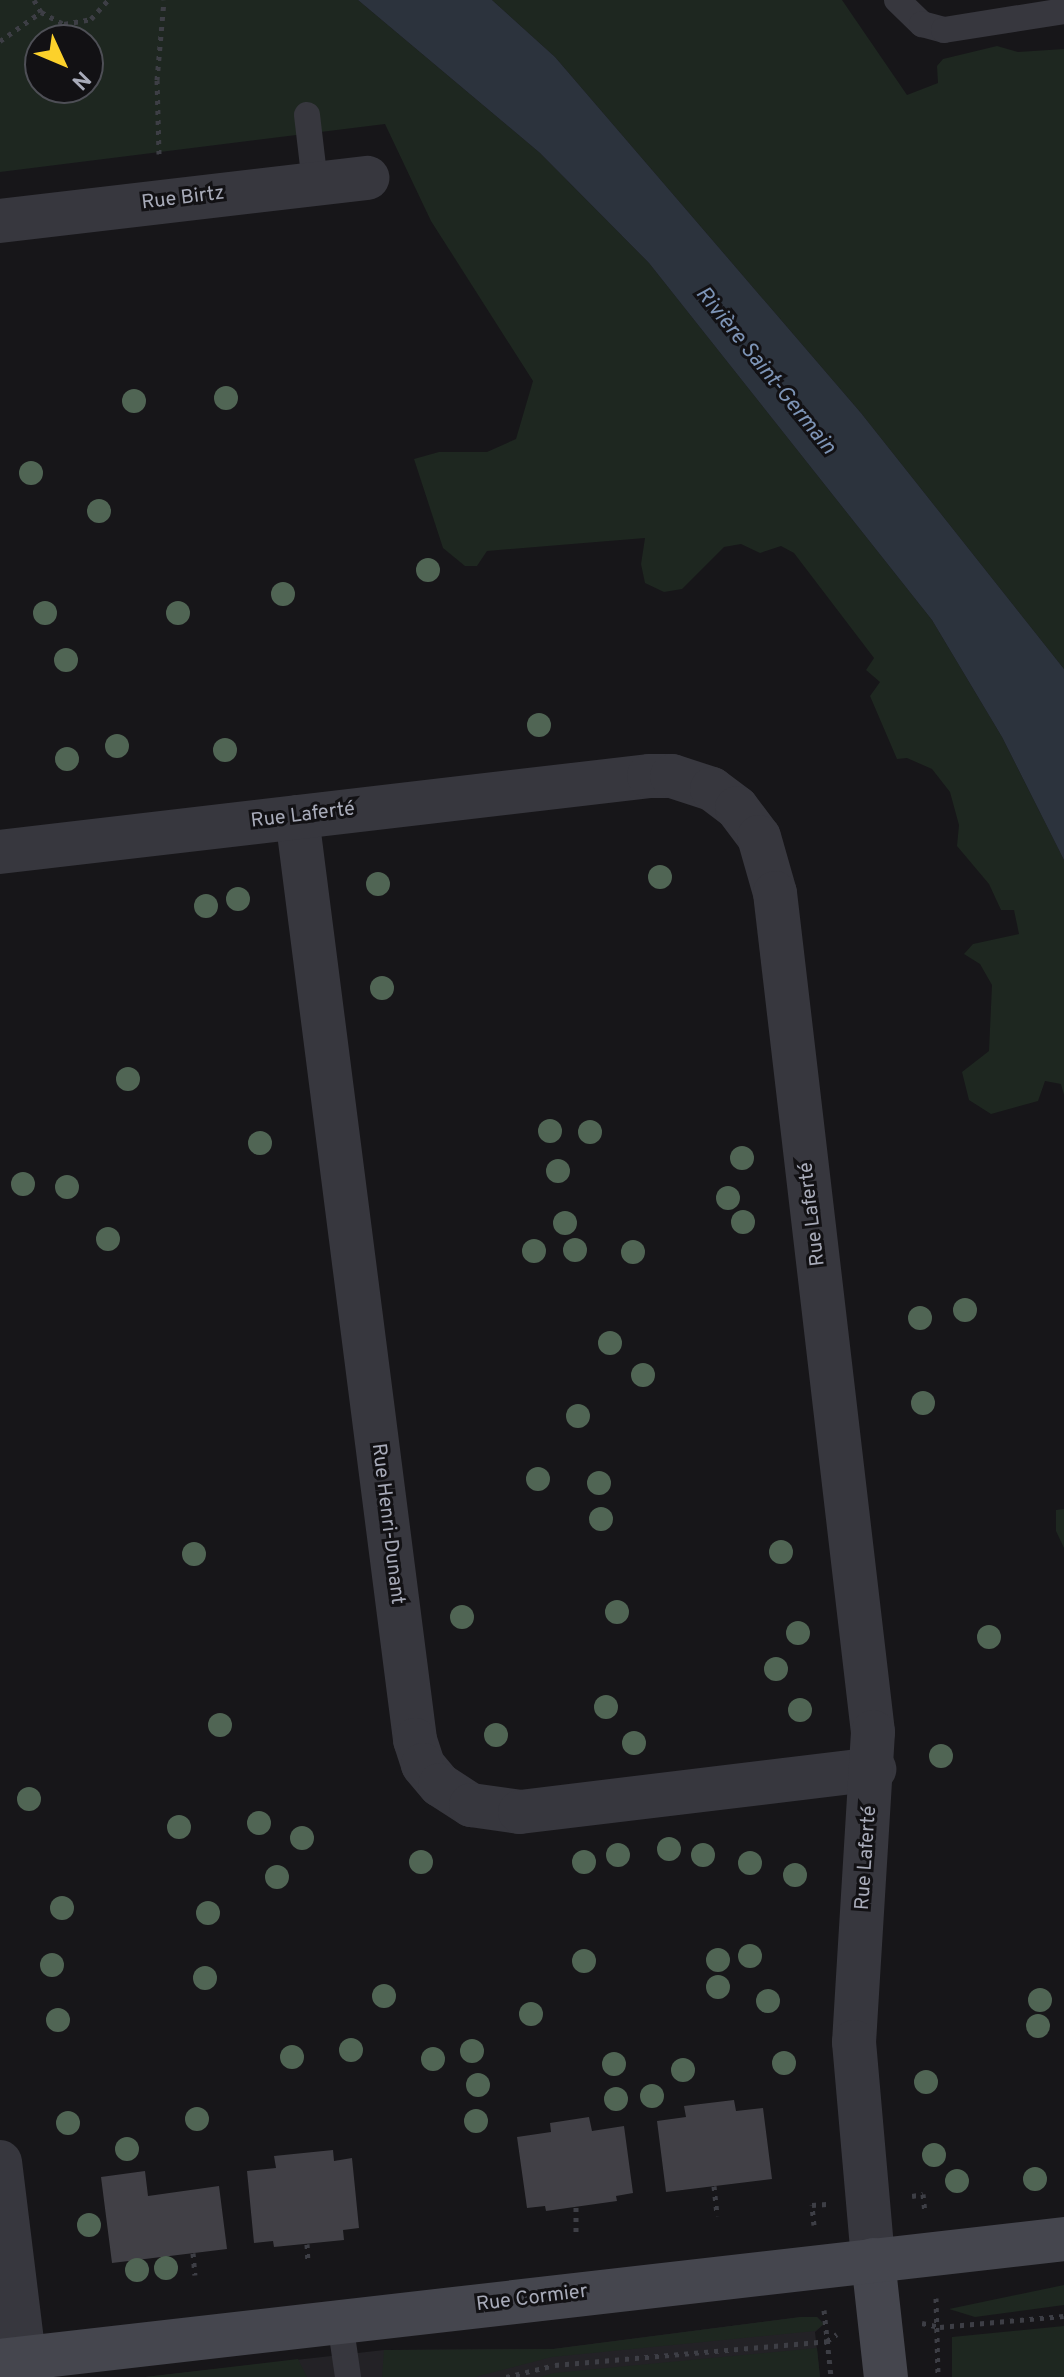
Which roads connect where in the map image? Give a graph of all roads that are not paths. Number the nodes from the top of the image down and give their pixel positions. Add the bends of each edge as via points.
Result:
1 (897, 0) edge
2 (1064, 11) edge
3 (307, 115) dead end
4 (367, 178) dead end
5 (315, 183) junction
6 (0, 221) edge
7 (297, 817) junction
8 (0, 852) edge
9 (874, 1769) junction
10 (0, 2162) edge
11 (1064, 2239) edge
12 (873, 2260) junction
13 (340, 2322) junction
14 (12, 2360) edge
15 (73, 2365) edge
16 (348, 2377) edge
17 (886, 2377) edge

1 - 2 lane via 922,24 944,30
3 - 5 lane
4 - 5 street, Rue Birtz
5 - 6 street, Rue Birtz
7 - 8 street, Rue Laferté
7 - 9 street, Rue Henri-Dunant via 415,1740 423,1765 440,1785 471,1805 520,1812
7 - 9 street, Rue Laferté via 672,776 696,781 723,796 759,837 775,893
9 - 12 street, Rue Laferté via 854,2042
10 - 14 street
11 - 12 street, Rue Cormier
12 - 13 street, Rue Cormier
12 - 17 street, Rue Laferté
13 - 15 street, Rue Cormier
13 - 16 lane
14 - 15 street, Rue Cormier

